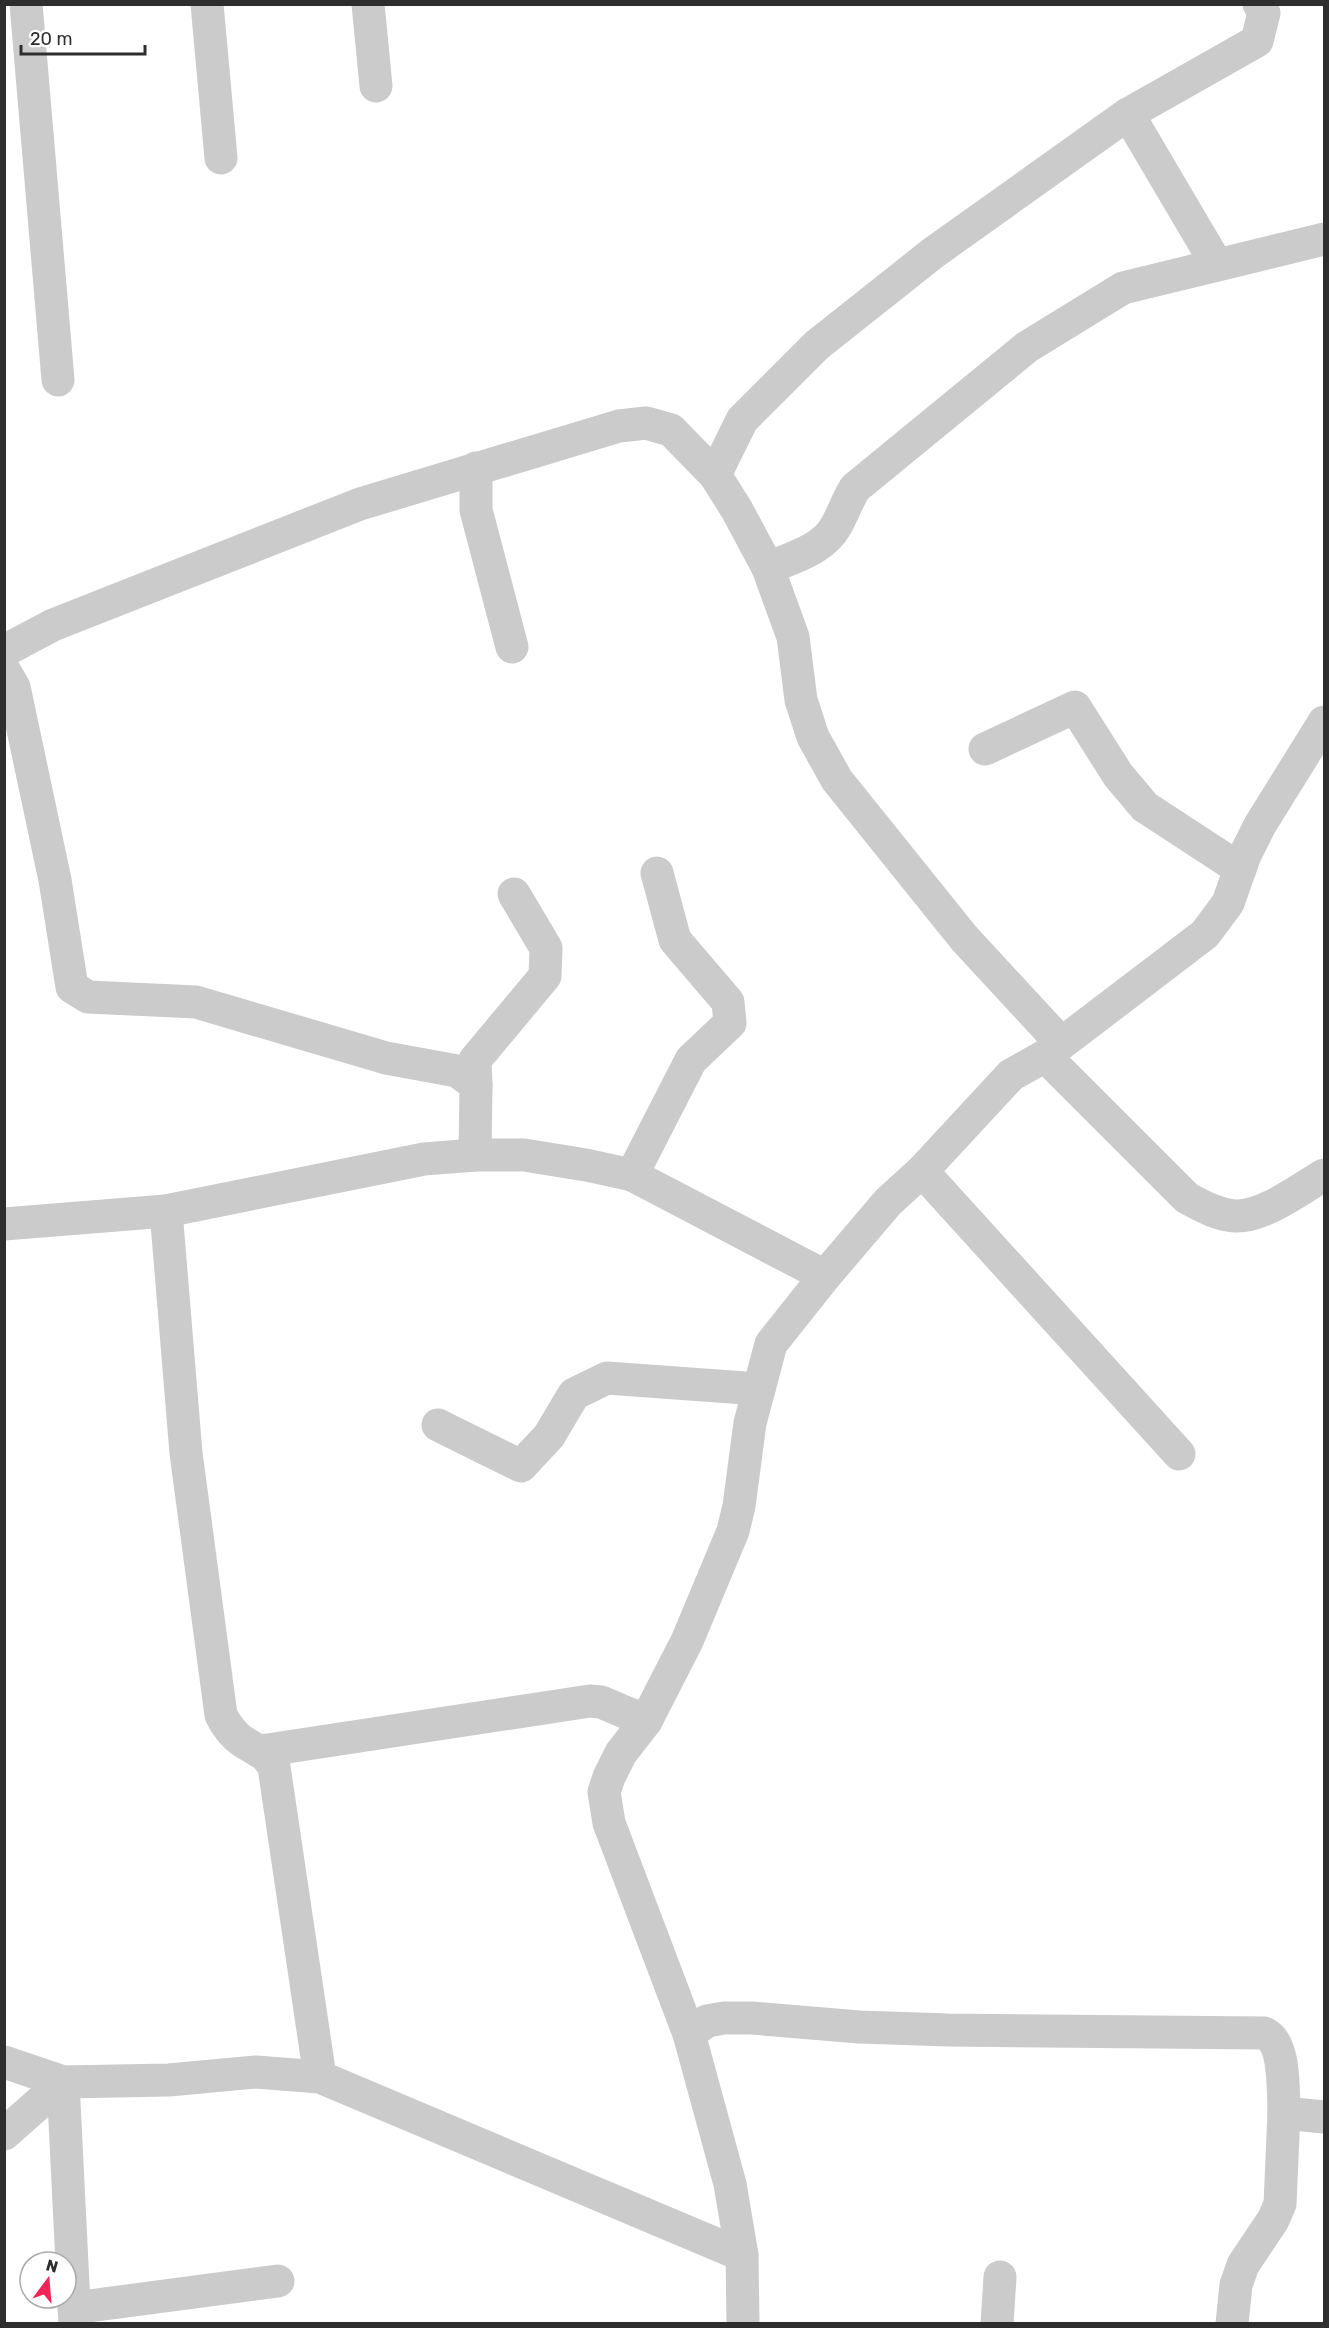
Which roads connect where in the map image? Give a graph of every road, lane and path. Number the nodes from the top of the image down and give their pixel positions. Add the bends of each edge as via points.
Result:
1 (26, 4) edge
2 (207, 4) edge
3 (368, 4) edge
4 (1259, 4) edge
5 (376, 86) dead end
6 (1128, 114) junction
7 (221, 159) dead end
8 (1324, 239) edge
9 (1217, 265) junction
10 (58, 380) dead end
11 (476, 468) junction
12 (716, 475) junction
13 (768, 568) junction
14 (512, 647) dead end
15 (4, 651) edge
16 (4, 670) edge
17 (1324, 722) edge
18 (985, 749) dead end
19 (1240, 869) junction
20 (657, 873) dead end
21 (514, 894) dead end
22 (1053, 1050) junction
23 (476, 1084) junction
24 (475, 1155) junction
25 (922, 1171) junction
26 (632, 1175) junction
27 (1324, 1175) edge
28 (166, 1212) junction
29 (4, 1224) edge
30 (825, 1276) junction
31 (759, 1389) junction
32 (438, 1425) dead end
33 (1179, 1454) dead end
34 (646, 1721) junction
35 (261, 1751) junction
36 (689, 2034) junction
37 (4, 2062) edge
38 (320, 2077) junction
39 (63, 2082) junction
40 (1284, 2113) junction
41 (1324, 2117) edge
42 (4, 2134) edge
43 (742, 2255) junction
44 (1000, 2277) dead end
45 (278, 2281) dead end
46 (75, 2316) edge
47 (743, 2324) edge
48 (998, 2324) edge
49 (1232, 2324) edge

1 - 10 street
2 - 7 street
3 - 5 street
4 - 6 street via 1263,13 1257,41
6 - 9 street
6 - 12 street via 933,254 817,345 742,420
8 - 9 street
9 - 13 street via 1123,288 1027,347 855,488 827,538 816,547
11 - 12 street via 619,426 646,423 671,430
11 - 14 street via 476,510
11 - 15 street via 360,504 232,553 53,625
12 - 13 street
13 - 22 street via 793,636 801,700 837,780
16 - 23 street via 14,687 51,858 72,987 88,997 196,1002 386,1058 457,1071
17 - 19 street via 1260,825
18 - 19 street via 1074,707 1118,775 1145,807
19 - 22 street via 1228,903 1205,934
20 - 26 street via 675,940 728,1002 730,1023 691,1060
21 - 23 street via 546,948 545,976 474,1060
22 - 25 street via 1011,1075
22 - 27 street via 1187,1198 1204,1207 1233,1216 1248,1215
23 - 24 street
24 - 26 street via 524,1155
24 - 28 street via 424,1159
25 - 30 street via 888,1202
25 - 33 street
26 - 30 street
28 - 29 street
28 - 35 street via 186,1453 221,1715 240,1740
30 - 31 street via 771,1344
31 - 32 street via 607,1378 574,1394 549,1436 521,1466
31 - 34 street via 733,1531 687,1641
34 - 35 street via 590,1701
34 - 36 street via 621,1753 604,1792 609,1823
35 - 38 street via 274,1767
36 - 40 street via 707,2021 724,2018 948,2030 1264,2033 1274,2040 1281,2062
36 - 43 street via 730,2184
37 - 39 street
38 - 39 street via 256,2072 169,2080
38 - 43 street
39 - 42 street
39 - 46 street
40 - 41 street
40 - 49 street via 1280,2204 1243,2265 1236,2285
43 - 47 street
44 - 48 street
45 - 46 street

